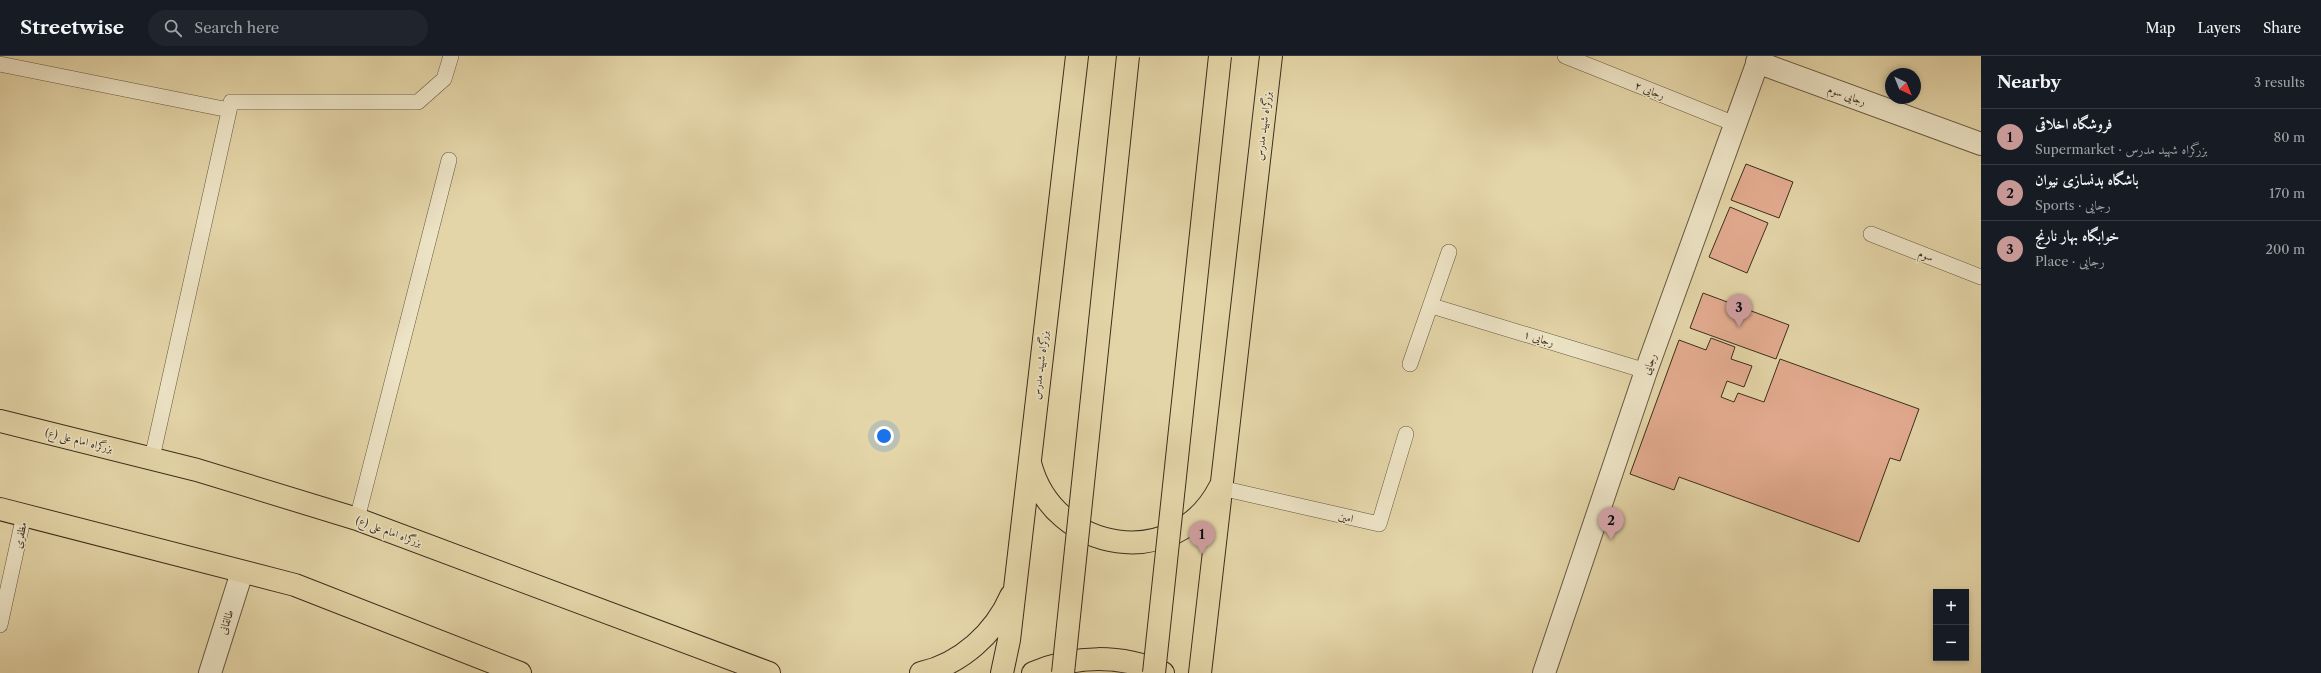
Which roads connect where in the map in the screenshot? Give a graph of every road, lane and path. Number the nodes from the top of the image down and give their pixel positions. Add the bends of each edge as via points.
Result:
1 (451, 56) edge
2 (1077, 56) edge
3 (1128, 56) edge
4 (1220, 56) edge
5 (1271, 56) edge
6 (1565, 56) edge
7 (1759, 59) edge
8 (0, 64) edge
9 (229, 110) junction
10 (1735, 124) junction
11 (1981, 144) edge
12 (449, 160) dead end
13 (1871, 234) dead end
14 (1449, 252) dead end
15 (1981, 277) edge
16 (1432, 306) junction
17 (1410, 364) dead end
18 (1646, 371) junction
19 (0, 421) edge
20 (1406, 434) dead end
21 (152, 458) junction
22 (1029, 458) junction
23 (1221, 485) junction
24 (0, 509) edge
25 (24, 515) junction
26 (357, 519) junction
27 (242, 572) junction
28 (1015, 587) junction
29 (1, 620) edge
30 (210, 673) edge
31 (520, 673) edge
32 (769, 673) edge
33 (921, 673) edge
34 (1002, 673) edge
35 (1033, 673) edge
36 (1063, 673) edge
37 (1154, 673) edge
38 (1163, 673) edge
39 (1200, 673) edge
40 (1544, 673) edge

1 - 9 lane via 444,79 418,102 231,102
2 - 22 highway, بزرگراه شهید مدرس
3 - 36 highway, bridge
4 - 37 highway, bridge
5 - 23 highway, بزرگراه شهید مدرس
6 - 10 lane, رجایی ۲
7 - 10 street, رجایی
7 - 11 street, رجایی سوم
8 - 9 lane
9 - 21 lane
10 - 18 street, رجایی
12 - 26 lane
13 - 15 lane, سوم
14 - 16 lane
16 - 17 lane
16 - 18 lane, رجایی ۱
18 - 40 street, رجایی
19 - 21 highway, بزرگراه امام علی (ع)
20 - 23 lane, امین via 1379,524
21 - 26 highway, بزرگراه امام علی (ع)
22 - 23 highway via 1039,488 1058,514 1086,533 1110,541 1144,542 1176,531 1203,511
22 - 28 highway, بزرگراه شهید مدرس
23 - 39 highway, بزرگراه شهید مدرس
24 - 25 highway
25 - 27 highway
25 - 29 lane, مظفری
26 - 32 highway, بزرگراه امام علی (ع)
27 - 30 street, طالقانی
27 - 31 highway via 313,591
28 - 33 highway via 1003,612 973,647 938,668
28 - 34 highway, بزرگراه شهید مدرس via 1008,651
35 - 38 highway via 1070,661 1100,659 1138,664

